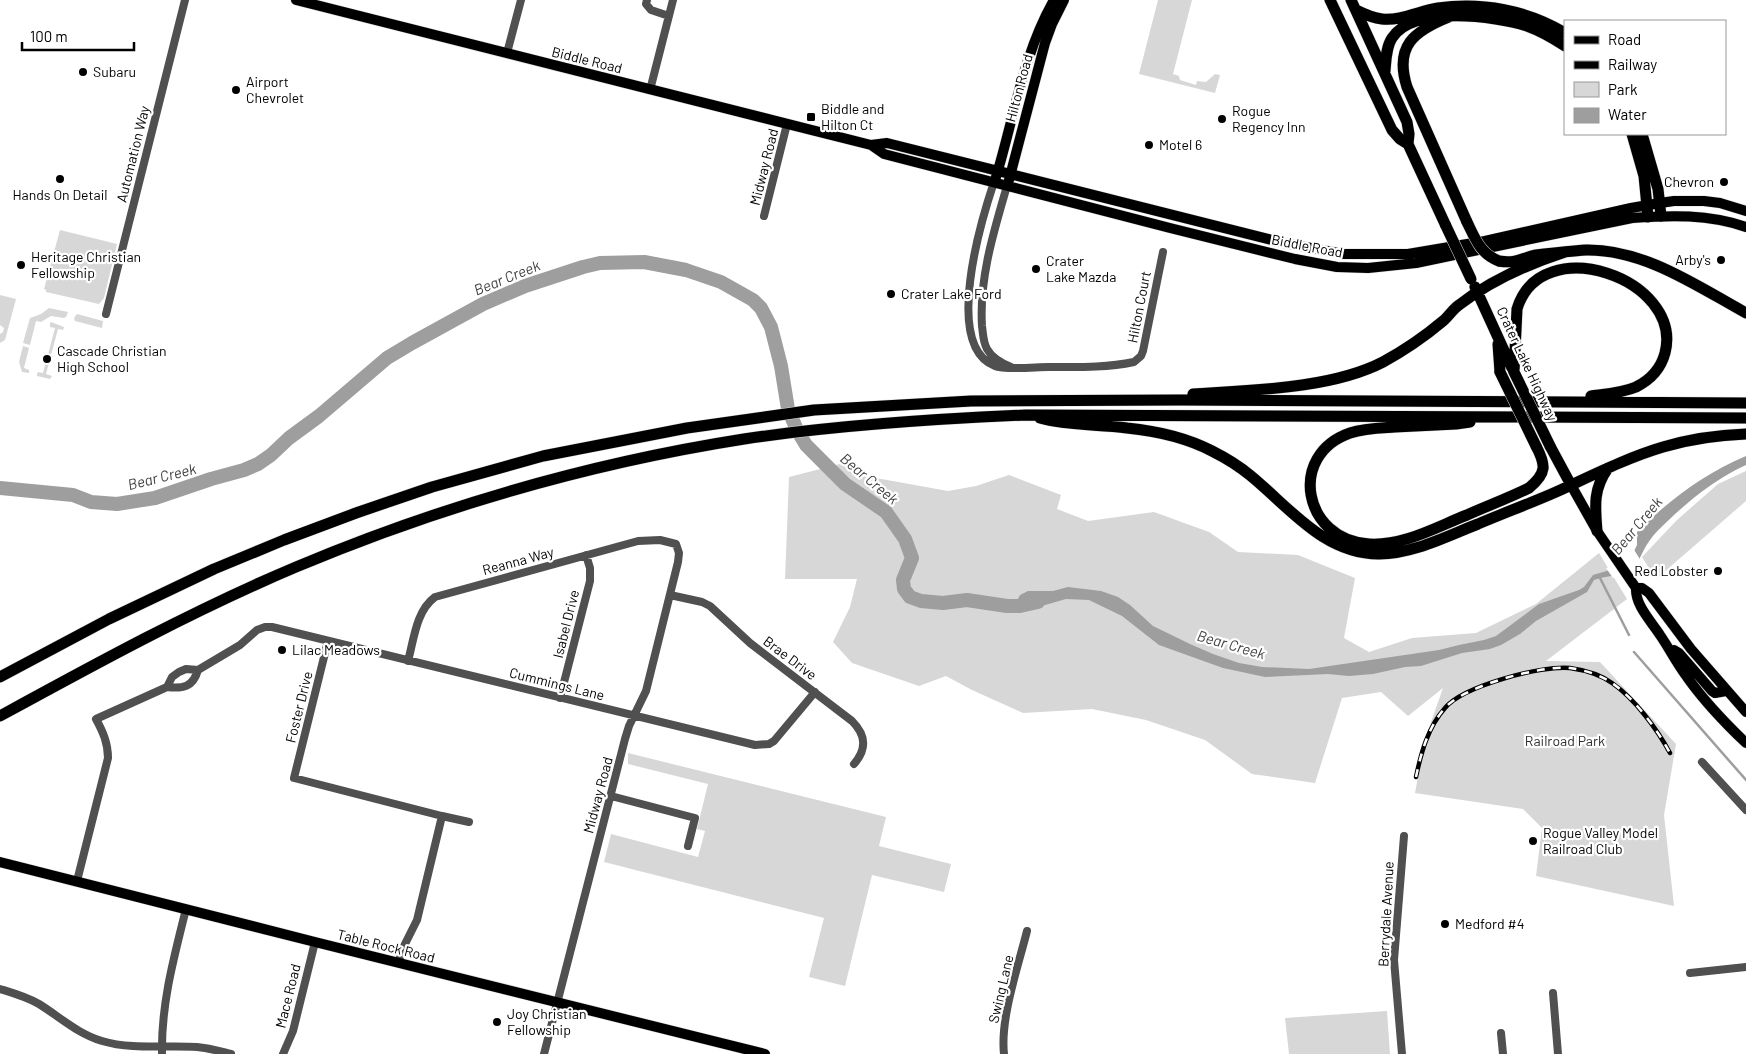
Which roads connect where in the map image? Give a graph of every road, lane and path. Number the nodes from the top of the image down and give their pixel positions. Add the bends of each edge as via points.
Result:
1 (185, 0) edge
2 (296, 0) edge
3 (521, 0) edge
4 (647, 0) edge
5 (673, 0) edge
6 (1054, 0) edge
7 (1064, 0) edge
8 (1330, 0) edge
9 (1354, 5) edge
10 (669, 16) junction
11 (1449, 17) junction
12 (1564, 33) edge
13 (1564, 45) edge
14 (507, 54) junction
15 (1385, 73) junction
16 (650, 90) junction
17 (788, 124) junction
18 (1632, 135) edge
19 (1642, 135) edge
20 (1408, 144) junction
21 (871, 145) junction
22 (998, 171) junction
23 (1010, 174) junction
24 (994, 182) junction
25 (1007, 186) junction
26 (1660, 202) junction
27 (1647, 204) junction
28 (1746, 211) edge
29 (764, 216) dead end
30 (1662, 216) junction
31 (1648, 217) junction
32 (1746, 227) edge
33 (1163, 252) dead end
34 (1565, 252) junction
35 (1477, 292) junction
36 (1746, 313) edge
37 (106, 314) dead end
38 (1497, 335) junction
39 (1013, 368) junction
40 (1514, 372) junction
41 (1179, 400) junction
42 (1563, 402) junction
43 (1746, 403) edge
44 (1026, 415) junction
45 (1499, 417) junction
46 (1746, 418) edge
47 (1746, 434) edge
48 (1608, 468) junction
49 (1571, 485) junction
50 (1597, 531) junction
51 (676, 544) joint
52 (586, 555) junction
53 (1638, 590) junction
54 (670, 595) junction
55 (328, 641) junction
56 (1669, 647) junction
57 (408, 661) junction
58 (198, 670) junction
59 (0, 677) edge
60 (167, 687) junction
61 (1726, 691) junction
62 (815, 692) junction
63 (560, 698) junction
64 (1746, 712) edge
65 (0, 716) edge
66 (634, 716) junction
67 (1746, 743) edge
68 (1702, 762) dead end
69 (854, 764) dead end
70 (611, 796) junction
71 (1746, 810) edge
72 (442, 816) junction
73 (469, 822) dead end
74 (1404, 836) dead end
75 (688, 846) dead end
76 (0, 862) edge
77 (77, 881) junction
78 (186, 909) junction
79 (1027, 931) dead end
80 (315, 942) junction
81 (398, 963) junction
82 (1746, 967) edge
83 (1690, 973) dead end
84 (0, 989) edge
85 (1553, 993) dead end
86 (557, 1002) junction
87 (1501, 1033) dead end
88 (162, 1050) edge
89 (231, 1054) edge
90 (283, 1054) edge
91 (544, 1054) edge
92 (765, 1054) edge
93 (1004, 1054) edge
94 (1402, 1054) edge
95 (1503, 1054) edge
96 (1558, 1054) edge

1 - 37 street, Automation Way
2 - 14 main road, Biddle Road
3 - 14 street
4 - 10 street via 651,10
5 - 10 street
6 - 22 main road, Hilton Road via 1029,56
7 - 23 main road, Hilton Road via 1046,42
8 - 20 highway, Crater Lake Highway via 1392,130
9 - 12 highway via 1376,18 1388,19 1454,7 1491,7 1532,17
9 - 15 highway, Crater Lake Highway
10 - 16 street
11 - 13 highway via 1488,17 1514,22
11 - 15 highway via 1420,21 1400,29 1390,43
11 - 34 highway, bridge via 1418,32 1407,48 1402,65 1407,87 1467,222 1481,249 1499,261 1513,262
14 - 16 main road, Biddle Road
15 - 20 highway, Crater Lake Highway via 1407,122
16 - 17 main road, Biddle Road
17 - 21 main road, Biddle Road
17 - 29 street, Midway Road
18 - 27 highway via 1644,176
19 - 26 highway
20 - 35 highway, Crater Lake Highway, bridge
21 - 22 main road, Biddle Road via 887,143
21 - 24 main road, Biddle Road via 884,154
22 - 23 main road, Biddle Road
22 - 24 main road, Hilton Road
23 - 25 main road, Hilton Road
23 - 27 main road, Biddle Road via 1284,243 1359,255 1432,251
24 - 25 main road, Biddle Road
24 - 39 street, Hilton Court via 971,270 969,327 980,356 995,367
25 - 31 main road, Biddle Road via 1295,259 1351,268 1416,264
25 - 39 street via 985,269 981,310 987,348 998,361
26 - 27 main road, Biddle Road
26 - 28 main road, Biddle Road via 1704,201
26 - 30 highway
27 - 31 highway
30 - 31 main road, Biddle Road
30 - 32 main road, Biddle Road via 1712,218
33 - 39 street, Hilton Court via 1143,351 1138,360 1105,368
34 - 35 highway
34 - 36 highway via 1604,251 1639,259
35 - 38 highway, Crater Lake Highway
35 - 41 highway via 1411,346 1370,368 1328,380 1192,394
38 - 40 highway, Crater Lake Highway
38 - 45 highway, bridge via 1500,372 1541,456 1544,467 1541,476 1529,488 1411,537 1386,543 1359,542 1333,532 1318,516 1310,489 1312,472 1324,450 1340,437 1366,429 1456,424
40 - 42 highway via 1517,309 1524,292 1535,281 1557,270 1578,268 1604,272 1631,284 1651,300 1662,319 1667,343 1661,364 1647,380 1636,386
40 - 49 highway, Crater Lake Highway, bridge
41 - 42 highway
41 - 59 highway via 971,402 837,408 687,428 543,456 432,487 356,513 214,569 109,619
42 - 43 highway
44 - 45 highway
44 - 49 highway via 1054,422 1127,428 1186,439 1239,468 1314,531 1341,546 1365,552 1394,553 1418,547
44 - 65 highway via 843,426 772,435 630,460 501,495 396,528 297,567 130,646
45 - 46 highway
47 - 48 highway via 1706,437 1674,444
48 - 49 highway
48 - 50 highway via 1596,495
49 - 50 main road, Crater Lake Highway
50 - 53 main road, Crater Lake Highway
51 - 52 street, Reanna Way via 646,540
51 - 54 street, Midway Road via 679,558
52 - 57 street, Reanna Way via 435,597 428,602 419,619
52 - 63 street, Isabel Drive via 590,581
53 - 56 main road, Crater Lake Highway via 1638,602
53 - 61 main road, Crater Lake Highway via 1649,593
54 - 62 street, Brae Drive via 710,606 750,643
54 - 66 street, Midway Road via 646,691
55 - 57 street, Cummings Lane
55 - 58 street, Cummings Lane via 265,627
55 - 72 street, Foster Drive via 294,778
56 - 61 main road via 1679,653 1714,693
56 - 67 main road, Crater Lake Highway via 1685,676
57 - 63 street, Cummings Lane
58 - 60 street via 178,672
58 - 60 street via 196,679 187,686
60 - 77 street via 96,719 106,738 108,758
61 - 64 main road, Crater Lake Highway
62 - 66 street, Cummings Lane via 769,744 749,744
62 - 69 street, Brae Drive via 858,726 864,748
63 - 66 street, Cummings Lane
66 - 70 street, Midway Road
68 - 71 street
70 - 75 street via 695,818
70 - 86 street, Midway Road
72 - 73 street
72 - 81 street via 417,920
74 - 94 street, Berrydale Avenue via 1394,960
76 - 77 main road, Table Rock Road
77 - 78 main road, Table Rock Road
78 - 80 main road, Table Rock Road
78 - 88 street via 168,984
79 - 93 street, Swing Lane via 1007,1013
80 - 81 main road, Table Rock Road
80 - 90 street, Mace Road via 293,1031
81 - 86 main road, Table Rock Road
82 - 83 street
84 - 88 street via 38,1003 77,1030 99,1040
85 - 96 street
86 - 91 street, Midway Road
86 - 92 main road, Table Rock Road
87 - 95 street
88 - 89 street via 198,1047

